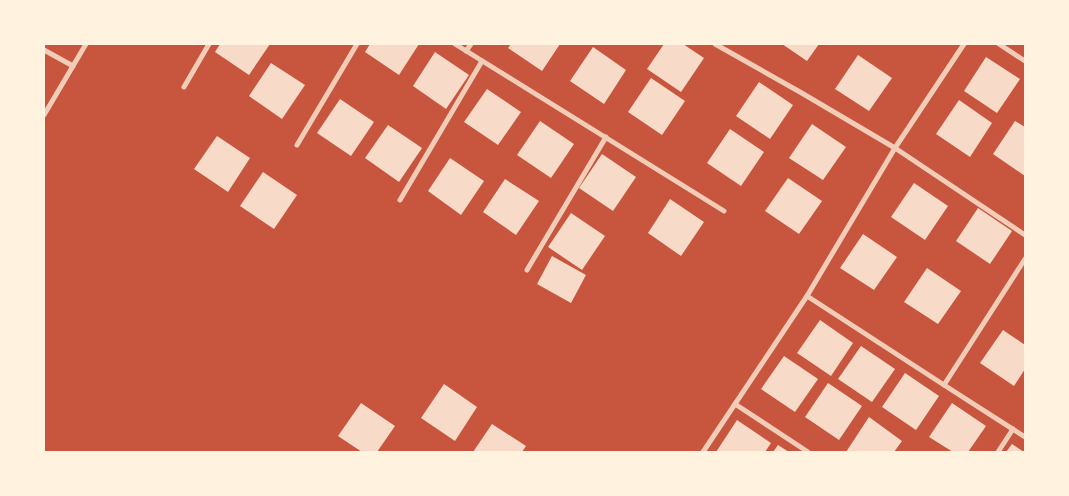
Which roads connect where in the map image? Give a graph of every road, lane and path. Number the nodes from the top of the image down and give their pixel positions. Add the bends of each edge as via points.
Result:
1 (86, 44) edge
2 (209, 44) edge
3 (357, 44) edge
4 (455, 44) edge
5 (470, 44) edge
6 (715, 44) edge
7 (964, 44) edge
8 (999, 44) edge
9 (44, 50) edge
10 (466, 50) junction
11 (482, 60) junction
12 (1025, 61) edge
13 (74, 66) junction
14 (184, 87) dead end
15 (44, 115) edge
16 (606, 137) junction
17 (297, 145) dead end
18 (895, 148) junction
19 (400, 200) dead end
20 (724, 211) dead end
21 (1025, 234) edge
22 (1025, 259) edge
23 (527, 270) dead end
24 (807, 296) junction
25 (944, 385) junction
26 (735, 404) junction
27 (1013, 429) junction
28 (1025, 437) edge
29 (703, 452) edge
30 (808, 452) edge
31 (998, 452) edge

1 - 13 street
2 - 14 street
3 - 17 street
4 - 10 street
5 - 10 street
6 - 18 street
7 - 18 street
8 - 12 street
9 - 13 street
10 - 11 street
11 - 16 street
11 - 19 street
13 - 15 street
16 - 20 street
16 - 23 street
18 - 21 street
18 - 24 street
22 - 25 street
24 - 25 street
24 - 26 street
25 - 27 street
26 - 29 street
26 - 30 street
27 - 28 street
27 - 31 street

